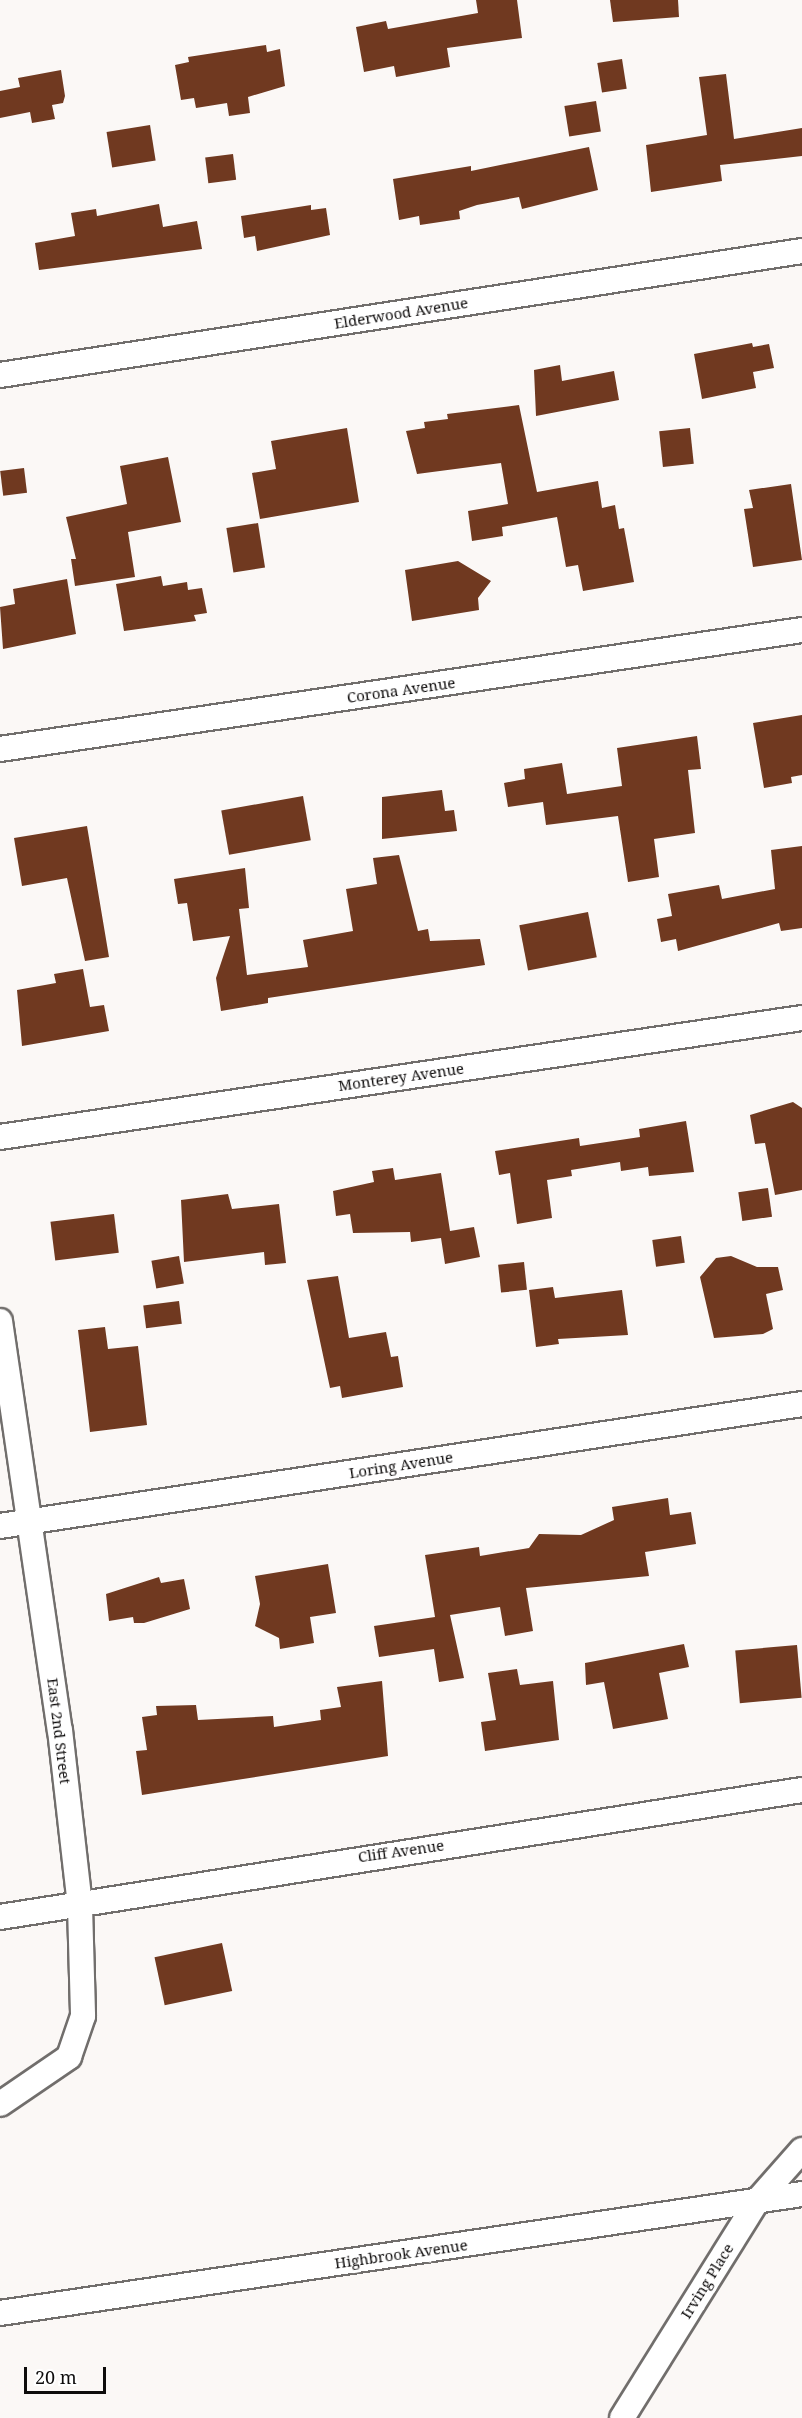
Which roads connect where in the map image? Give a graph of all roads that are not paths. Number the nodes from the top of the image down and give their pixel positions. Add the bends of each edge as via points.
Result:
1 (802, 251) edge
2 (0, 375) edge
3 (802, 630) edge
4 (0, 749) edge
5 (802, 1018) edge
6 (0, 1137) edge
7 (0, 1322) edge
8 (802, 1404) edge
9 (30, 1521) junction
10 (0, 1526) edge
11 (802, 1790) edge
12 (80, 1906) junction
13 (0, 1917) edge
14 (0, 2104) edge
15 (802, 2150) edge
16 (802, 2194) edge
17 (757, 2201) junction
18 (0, 2313) edge
19 (622, 2418) edge

1 - 2 street, Elderwood Avenue
3 - 4 street, Corona Avenue
5 - 6 street, Monterey Avenue
7 - 9 street, East 2nd Street
8 - 9 street, Loring Avenue
9 - 10 street, Loring Avenue
9 - 12 street, East 2nd Street
11 - 12 street, Cliff Avenue via 285,1867
12 - 13 street, Cliff Avenue
12 - 14 street, East 2nd Street via 83,2016 77,2042 69,2057
15 - 17 street, Irving Place
16 - 17 street, Highbrook Avenue
17 - 18 street, Highbrook Avenue
17 - 19 street, Irving Place

